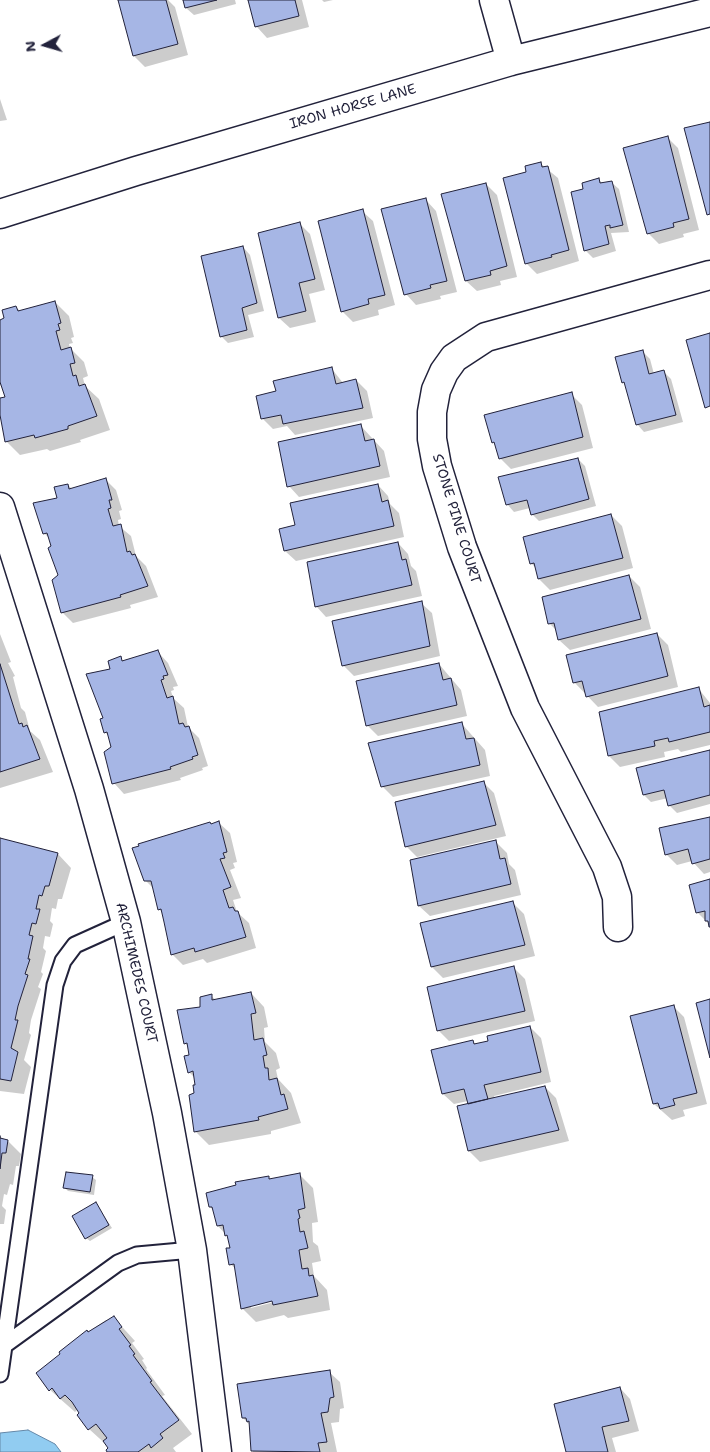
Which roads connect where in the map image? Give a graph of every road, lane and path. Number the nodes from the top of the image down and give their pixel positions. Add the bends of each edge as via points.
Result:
1 (494, 0) edge
2 (710, 12) edge
3 (511, 61) junction
4 (0, 214) edge
5 (710, 275) edge
6 (0, 507) edge
7 (126, 922) junction
8 (618, 927) dead end
9 (192, 1250) junction
10 (6, 1344) junction
11 (0, 1374) edge
12 (216, 1452) edge

1 - 3 street
2 - 3 street, IRON HORSE LANE
3 - 4 street, IRON HORSE LANE
5 - 8 street, STONE PINE COURT via 486,336 454,358 444,372 432,412 437,466 462,547 525,708 607,867 617,897
6 - 7 street, ARCHIMEDES COURT via 89,790
7 - 9 street, ARCHIMEDES COURT via 168,1113
7 - 10 lane via 75,945 63,961 54,985
9 - 10 lane via 138,1255 118,1263
9 - 12 street, ARCHIMEDES COURT
10 - 11 lane

